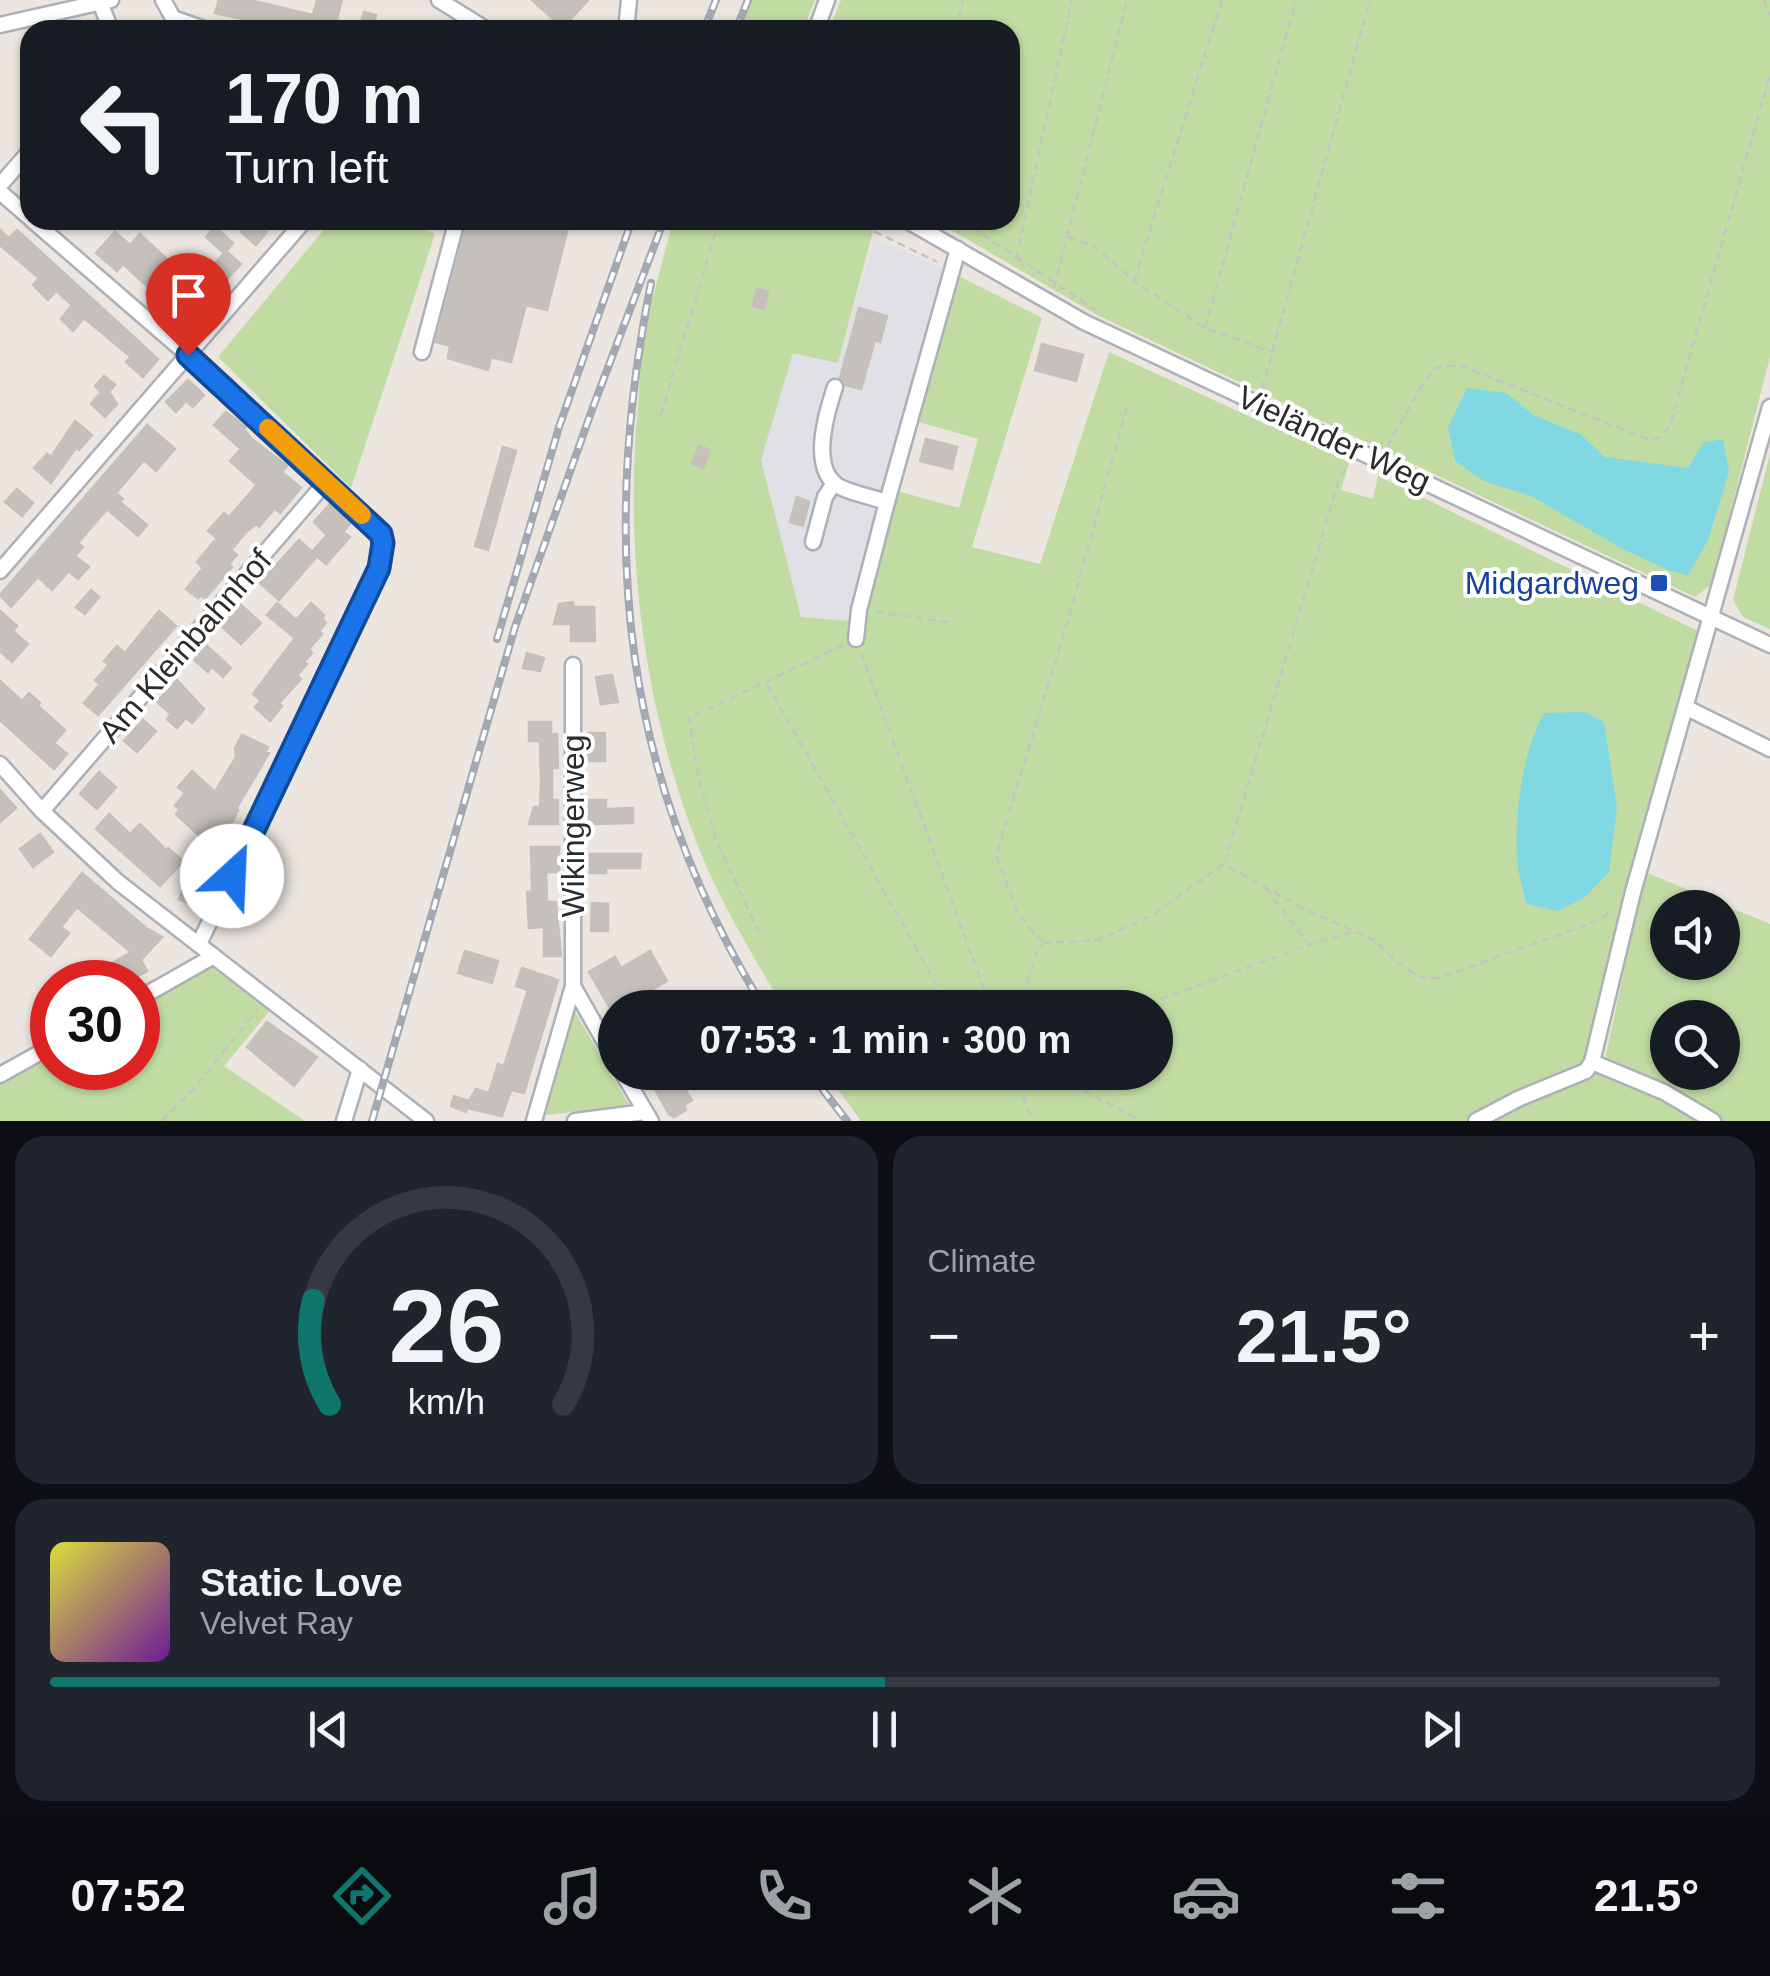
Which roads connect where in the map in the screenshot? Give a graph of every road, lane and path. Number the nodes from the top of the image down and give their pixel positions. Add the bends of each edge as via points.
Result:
1 (163, 0) edge
2 (439, 0) edge
3 (1072, 0) edge
4 (1127, 0) edge
5 (1222, 0) edge
6 (1296, 0) edge
7 (1370, 0) edge
8 (1764, 0) edge
9 (103, 1) edge
10 (1770, 15) edge
11 (21, 20) edge
12 (179, 20) edge
13 (472, 20) edge
14 (1770, 75) edge
15 (20, 163) edge
16 (0, 189) edge
17 (20, 208) edge
18 (44, 230) edge
19 (296, 230) edge
20 (453, 230) edge
21 (716, 230) edge
22 (872, 230) edge
23 (925, 230) edge
24 (975, 230) edge
25 (1066, 236) junction
26 (958, 248) junction
27 (1016, 259) junction
28 (952, 269) junction
29 (1134, 281) junction
30 (1056, 283) junction
31 (1050, 304) junction
32 (1205, 328) junction
33 (1100, 330) junction
34 (422, 352) dead end
35 (1272, 352) junction
36 (188, 355) junction
37 (835, 387) dead end
38 (1258, 405) junction
39 (1126, 407) dead end
40 (1770, 407) edge
41 (661, 415) dead end
42 (1356, 449) junction
43 (1380, 460) junction
44 (327, 481) junction
45 (834, 483) junction
46 (887, 502) junction
47 (812, 542) dead end
48 (0, 571) edge
49 (860, 610) junction
50 (1713, 618) junction
51 (955, 624) dead end
52 (856, 640) junction
53 (1770, 645) edge
54 (573, 665) dead end
55 (767, 683) junction
56 (1687, 708) junction
57 (1770, 749) edge
58 (0, 764) edge
59 (42, 810) junction
60 (1224, 864) junction
61 (1265, 887) junction
62 (1634, 892) junction
63 (1353, 932) junction
64 (759, 933) dead end
65 (1043, 943) junction
66 (199, 944) junction
67 (1309, 944) junction
68 (214, 956) junction
69 (573, 986) junction
70 (160, 987) edge
71 (940, 990) edge
72 (984, 990) edge
73 (1025, 990) edge
74 (1173, 994) edge
75 (267, 998) junction
76 (598, 1030) edge
77 (30, 1058) edge
78 (1592, 1062) junction
79 (360, 1068) junction
80 (0, 1075) edge
81 (633, 1090) edge
82 (1021, 1090) edge
83 (1084, 1090) edge
84 (648, 1116) edge
85 (162, 1121) edge
86 (344, 1121) edge
87 (426, 1121) edge
88 (534, 1121) edge
89 (575, 1121) edge
90 (1032, 1121) edge
91 (1142, 1121) edge
92 (1476, 1121) edge
93 (1713, 1121) edge

1 - 12 street
2 - 13 street
3 - 27 path
4 - 25 path
5 - 29 path
6 - 32 path
7 - 35 path
8 - 10 path
9 - 11 street
14 - 43 path via 1664,436 1652,441 1459,365 1436,368
15 - 16 street
16 - 17 street
18 - 36 street
19 - 36 street
20 - 34 street
21 - 41 path
22 - 28 path
23 - 26 street, Vieländer Weg
24 - 27 path
25 - 29 path via 1094,246
25 - 30 path
26 - 28 street
26 - 31 street, Vieländer Weg
27 - 30 path
28 - 46 street
29 - 32 path
30 - 31 path
30 - 33 path via 1099,309
31 - 33 street, Vieländer Weg
32 - 35 path
33 - 38 street, Vieländer Weg
35 - 38 path
36 - 44 street
36 - 48 street
37 - 45 street via 821,432
38 - 42 street, Vieländer Weg
39 - 65 path via 996,856 1018,914
40 - 50 street
42 - 43 street, Vieländer Weg
42 - 60 path via 1338,483
43 - 50 street, Vieländer Weg
44 - 59 street, Am Kleinbahnhof
44 - 66 street via 381,534 379,568
45 - 46 street
45 - 47 street
46 - 49 street
49 - 51 path
49 - 52 street
50 - 53 street, Vieländer Weg
50 - 56 street
52 - 55 path
52 - 72 path
54 - 69 street, Wikingerweg
55 - 64 path via 689,718 718,844
55 - 71 path
56 - 57 street
56 - 62 street
58 - 59 street
59 - 66 street via 118,882
60 - 61 path
60 - 65 path via 1151,916 1098,940
61 - 63 path
61 - 67 path
62 - 63 path via 1600,920 1439,978 1419,976
62 - 78 street
63 - 67 path
65 - 73 path
66 - 68 street
67 - 74 path
68 - 70 street
68 - 75 street
69 - 76 street, Wikingerweg
69 - 88 street, Wikingerweg
75 - 79 street
75 - 85 path
77 - 80 street
78 - 92 street via 1586,1072
78 - 93 street
79 - 86 street
79 - 87 street
81 - 84 street
82 - 90 path
83 - 91 path
84 - 89 street

